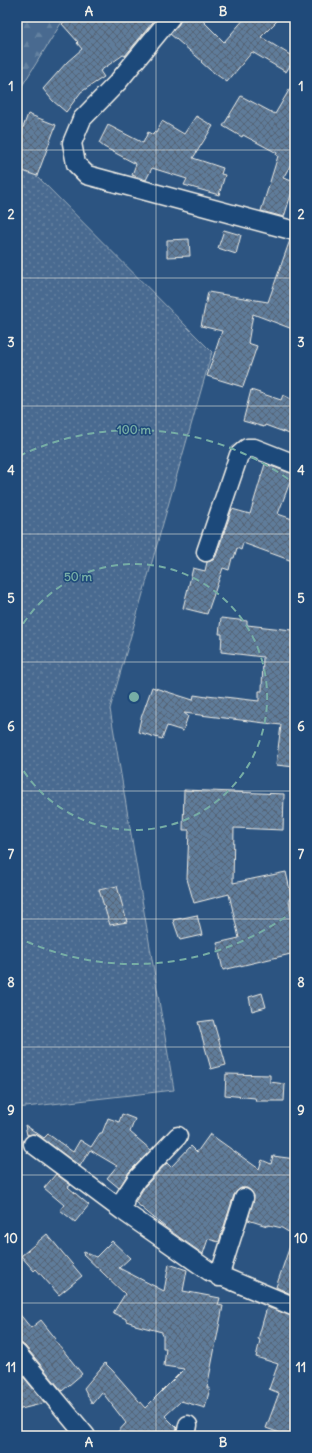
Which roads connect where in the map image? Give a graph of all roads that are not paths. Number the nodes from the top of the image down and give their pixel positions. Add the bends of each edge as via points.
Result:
1 (171, 17) edge
2 (295, 230) edge
3 (295, 464) edge
4 (206, 552) dead end
5 (178, 1136) dead end
6 (32, 1144) dead end
7 (244, 1198) dead end
8 (123, 1211) junction
9 (219, 1277) junction
10 (295, 1307) edge
11 (17, 1353) edge
12 (86, 1436) edge

1 - 2 street via 117,83 82,119 72,143 76,164 87,175
3 - 4 street via 254,448 247,448 239,456
5 - 8 street via 137,1179 126,1197
6 - 8 street
7 - 9 street
8 - 9 street
9 - 10 street
11 - 12 street

